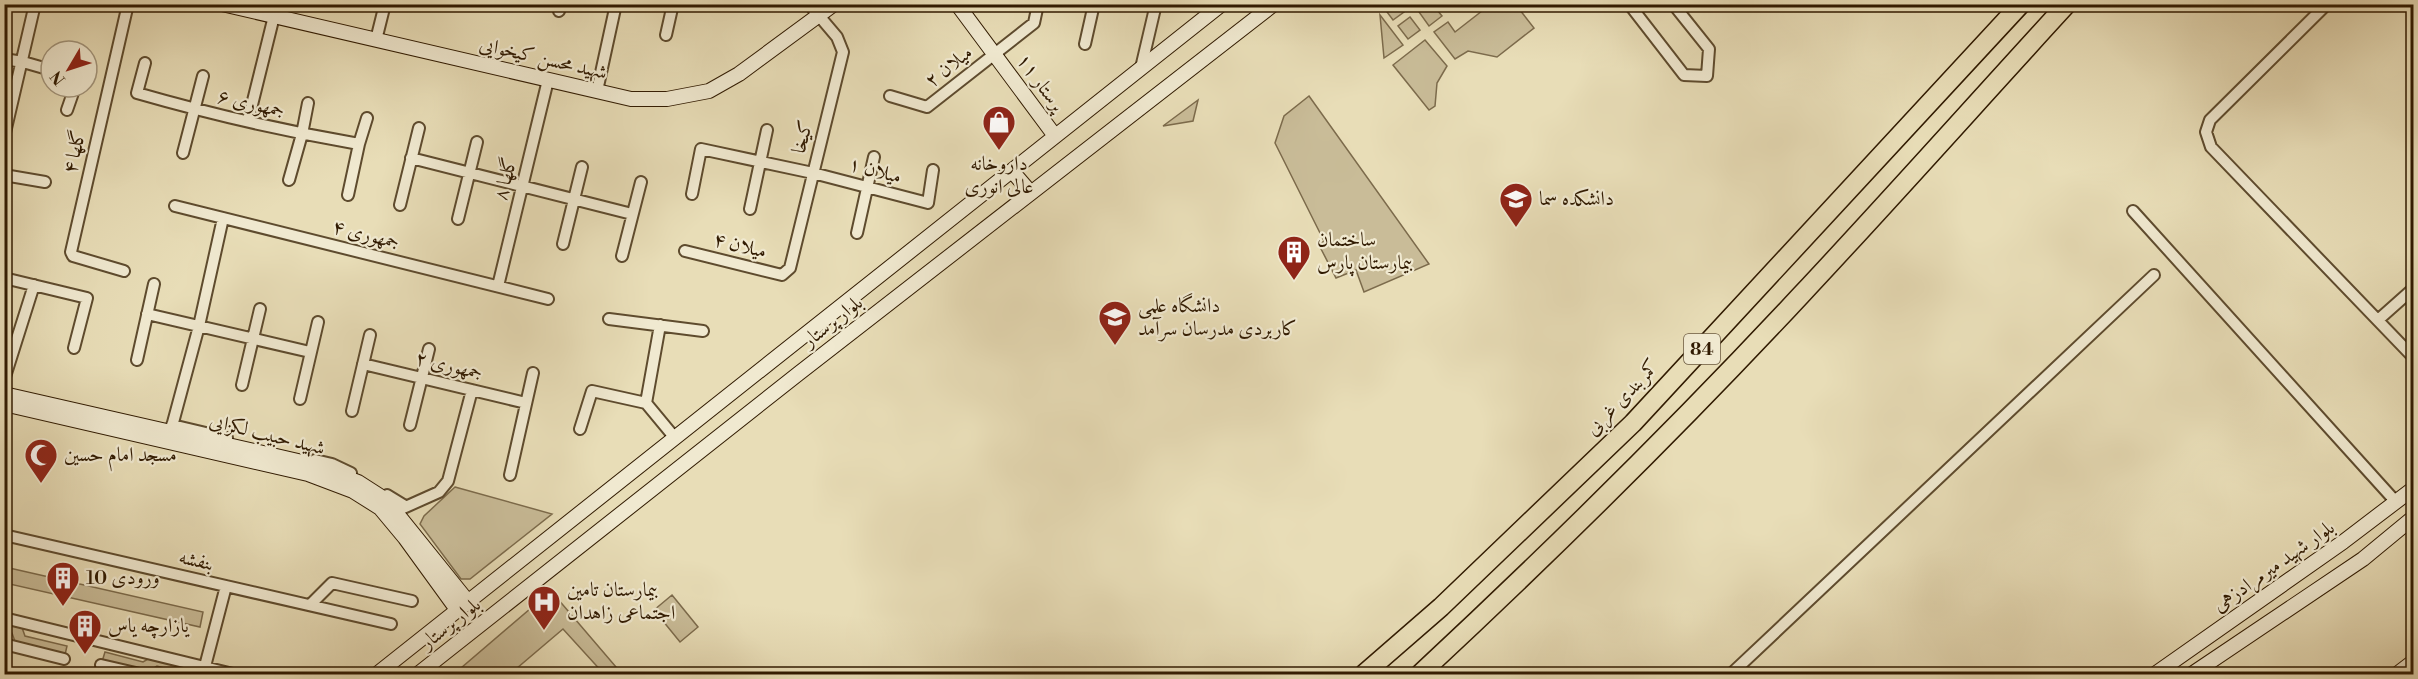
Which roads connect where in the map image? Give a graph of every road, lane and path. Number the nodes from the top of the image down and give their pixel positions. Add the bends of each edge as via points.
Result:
1 (35, 4) edge
2 (128, 4) edge
3 (222, 4) edge
4 (385, 4) edge
5 (616, 4) edge
6 (673, 4) edge
7 (809, 4) edge
8 (834, 4) edge
9 (957, 4) edge
10 (1038, 4) edge
11 (1094, 4) edge
12 (1156, 4) edge
13 (1222, 4) edge
14 (1274, 4) edge
15 (1629, 4) edge
16 (1673, 4) edge
17 (2021, 4) edge
18 (2067, 4) edge
19 (2327, 4) edge
20 (274, 16) junction
21 (819, 16) junction
22 (666, 35) dead end
23 (376, 40) junction
24 (1085, 44) dead end
25 (994, 54) junction
26 (4, 59) edge
27 (23, 62) junction
28 (144, 63) dead end
29 (39, 67) edge
30 (1141, 68) junction
31 (202, 76) dead end
32 (548, 80) junction
33 (597, 91) junction
34 (890, 96) dead end
35 (71, 99) edge
36 (308, 103) dead end
37 (195, 109) junction
38 (67, 110) dead end
39 (367, 118) dead end
40 (248, 121) junction
41 (420, 128) dead end
42 (767, 130) dead end
43 (302, 134) junction
44 (1055, 136) junction
45 (4, 137) edge
46 (477, 142) dead end
47 (359, 144) junction
48 (183, 153) dead end
49 (874, 157) dead end
50 (411, 158) junction
51 (760, 160) junction
52 (582, 167) dead end
53 (933, 170) dead end
54 (1012, 171) junction
55 (468, 173) junction
56 (813, 173) junction
57 (4, 175) edge
58 (289, 180) dead end
59 (45, 182) dead end
60 (640, 182) dead end
61 (867, 187) junction
62 (522, 188) junction
63 (1031, 193) junction
64 (692, 194) dead end
65 (348, 195) dead end
66 (573, 200) junction
67 (400, 205) dead end
68 (175, 206) dead end
69 (750, 209) dead end
70 (2133, 211) dead end
71 (632, 214) junction
72 (223, 218) junction
73 (458, 219) dead end
74 (857, 233) dead end
75 (563, 244) dead end
76 (685, 251) dead end
77 (622, 256) dead end
78 (124, 271) dead end
79 (787, 272) joint
80 (2154, 275) dead end
81 (4, 278) edge
82 (154, 284) dead end
83 (34, 285) junction
84 (498, 286) junction
85 (2414, 288) edge
86 (548, 299) dead end
87 (260, 309) dead end
88 (147, 314) junction
89 (609, 319) dead end
90 (2378, 320) junction
91 (318, 322) dead end
92 (199, 326) junction
93 (660, 326) junction
94 (703, 331) dead end
95 (370, 335) dead end
96 (253, 339) junction
97 (74, 348) dead end
98 (429, 349) dead end
99 (310, 352) junction
100 (2414, 358) edge
101 (137, 360) dead end
102 (363, 364) junction
103 (534, 373) dead end
104 (421, 378) junction
105 (4, 380) edge
106 (242, 385) dead end
107 (472, 390) junction
108 (300, 399) dead end
109 (11, 400) edge
110 (526, 403) junction
111 (646, 403) junction
112 (352, 411) dead end
113 (410, 425) dead end
114 (580, 429) dead end
115 (170, 433) junction
116 (675, 438) junction
117 (510, 475) dead end
118 (2414, 488) edge
119 (2396, 502) junction
120 (396, 512) junction
121 (2412, 520) edge
122 (4, 535) edge
123 (226, 586) junction
124 (412, 601) dead end
125 (310, 605) junction
126 (463, 607) junction
127 (4, 618) edge
128 (391, 624) dead end
129 (4, 644) edge
130 (64, 659) dead end
131 (2414, 661) edge
132 (101, 665) dead end
133 (204, 671) edge
134 (140, 675) edge
135 (233, 675) edge
136 (377, 675) edge
137 (418, 675) edge
138 (1364, 675) edge
139 (1420, 675) edge
140 (1731, 675) edge
141 (2155, 675) edge
142 (2192, 675) edge
143 (2397, 675) edge

1 - 27 street
2 - 78 street, گلها ۴ via 71,254
3 - 20 main road, شهید محسن کیخوایی
4 - 23 street
5 - 33 street
6 - 22 street
7 - 21 street, کیخا
8 - 21 main road, شهید محسن کیخوایی
9 - 25 main road, پرستار ۱۱
10 - 25 street via 1034,23
11 - 24 street
12 - 30 street
13 - 30 main road, بلوار پرستار
14 - 63 main road, بلوار پرستار
15 - 16 street via 1684,75 1707,76 1709,49
17 - 138 highway, کمربندی غربی / 84 via 1633,423 1441,607
18 - 139 highway, 84 via 1685,416
19 - 90 street via 2210,120 2206,132 2211,147
20 - 23 main road, شهید محسن کیخوایی
20 - 40 street
21 - 33 main road, شهید محسن کیخوایی via 709,91 667,99 631,99
21 - 56 street, کیخا via 837,37 843,52
23 - 32 main road, شهید محسن کیخوایی
25 - 34 street, میلان ۲ via 927,106
25 - 44 main road, پرستار ۱۱
26 - 27 street
27 - 29 street
27 - 45 street
28 - 37 street, جمهوری ۶ via 137,93
30 - 44 main road, بلوار پرستار
31 - 37 street
32 - 33 main road, شهید محسن کیخوایی
32 - 62 street, گلها ۸
35 - 38 street
36 - 43 street
37 - 40 street, جمهوری ۶
37 - 48 street
39 - 47 street
40 - 43 street, جمهوری ۶
41 - 50 street
42 - 51 street
43 - 47 street, جمهوری ۶
43 - 58 street
44 - 54 main road, بلوار پرستار
46 - 55 street
47 - 65 street
49 - 61 street
50 - 55 street
50 - 67 street
51 - 56 street
51 - 64 street via 701,149
51 - 69 street
52 - 66 street
53 - 61 street, میلان ۱ via 928,203
54 - 63 main road
54 - 116 main road, بلوار پرستار
55 - 62 street
55 - 73 street
56 - 61 street, میلان ۱
56 - 79 street, کیخا
57 - 59 street
60 - 71 street
61 - 74 street
62 - 66 street
62 - 84 street, گلها ۸
63 - 137 main road, بلوار پرستار
66 - 71 street
66 - 75 street
68 - 72 street, جمهوری ۴
70 - 119 street
71 - 77 street
72 - 84 street, جمهوری ۴
72 - 92 street
76 - 79 street, میلان ۴ via 782,275
80 - 140 street
81 - 83 street
82 - 88 street
83 - 97 street via 87,298
83 - 105 street
84 - 86 street, جمهوری ۴
85 - 90 street
87 - 96 street
88 - 92 street
88 - 101 street
89 - 93 street
90 - 100 street
91 - 99 street
92 - 96 street
92 - 115 street
93 - 94 street
93 - 111 street
95 - 102 street
96 - 99 street
96 - 106 street
98 - 104 street
99 - 108 street
102 - 104 street, جمهوری ۲
102 - 112 street
103 - 110 street
104 - 107 street, جمهوری ۲
104 - 113 street
107 - 110 street, جمهوری ۲
107 - 120 street via 448,481 439,492
109 - 115 main road, شهید حبیب لکزایی
110 - 117 street
111 - 114 street via 592,391
111 - 116 street
115 - 120 main road, شهید حبیب لکزایی via 335,472 386,500
116 - 126 main road, بلوار پرستار
118 - 119 main road, بلوار شهید میرمرادزهی
119 - 121 main road
119 - 141 main road, بلوار شهید میرمرادزهی
120 - 126 main road, شهید حبیب لکزایی
121 - 142 main road via 2363,559
122 - 123 street, بنفشه
123 - 125 street, بنفشه
123 - 133 street
124 - 125 street via 332,583
125 - 128 street, بنفشه
126 - 136 main road, بلوار پرستار
127 - 133 street
129 - 130 street
131 - 143 main road
132 - 134 street
133 - 135 street

